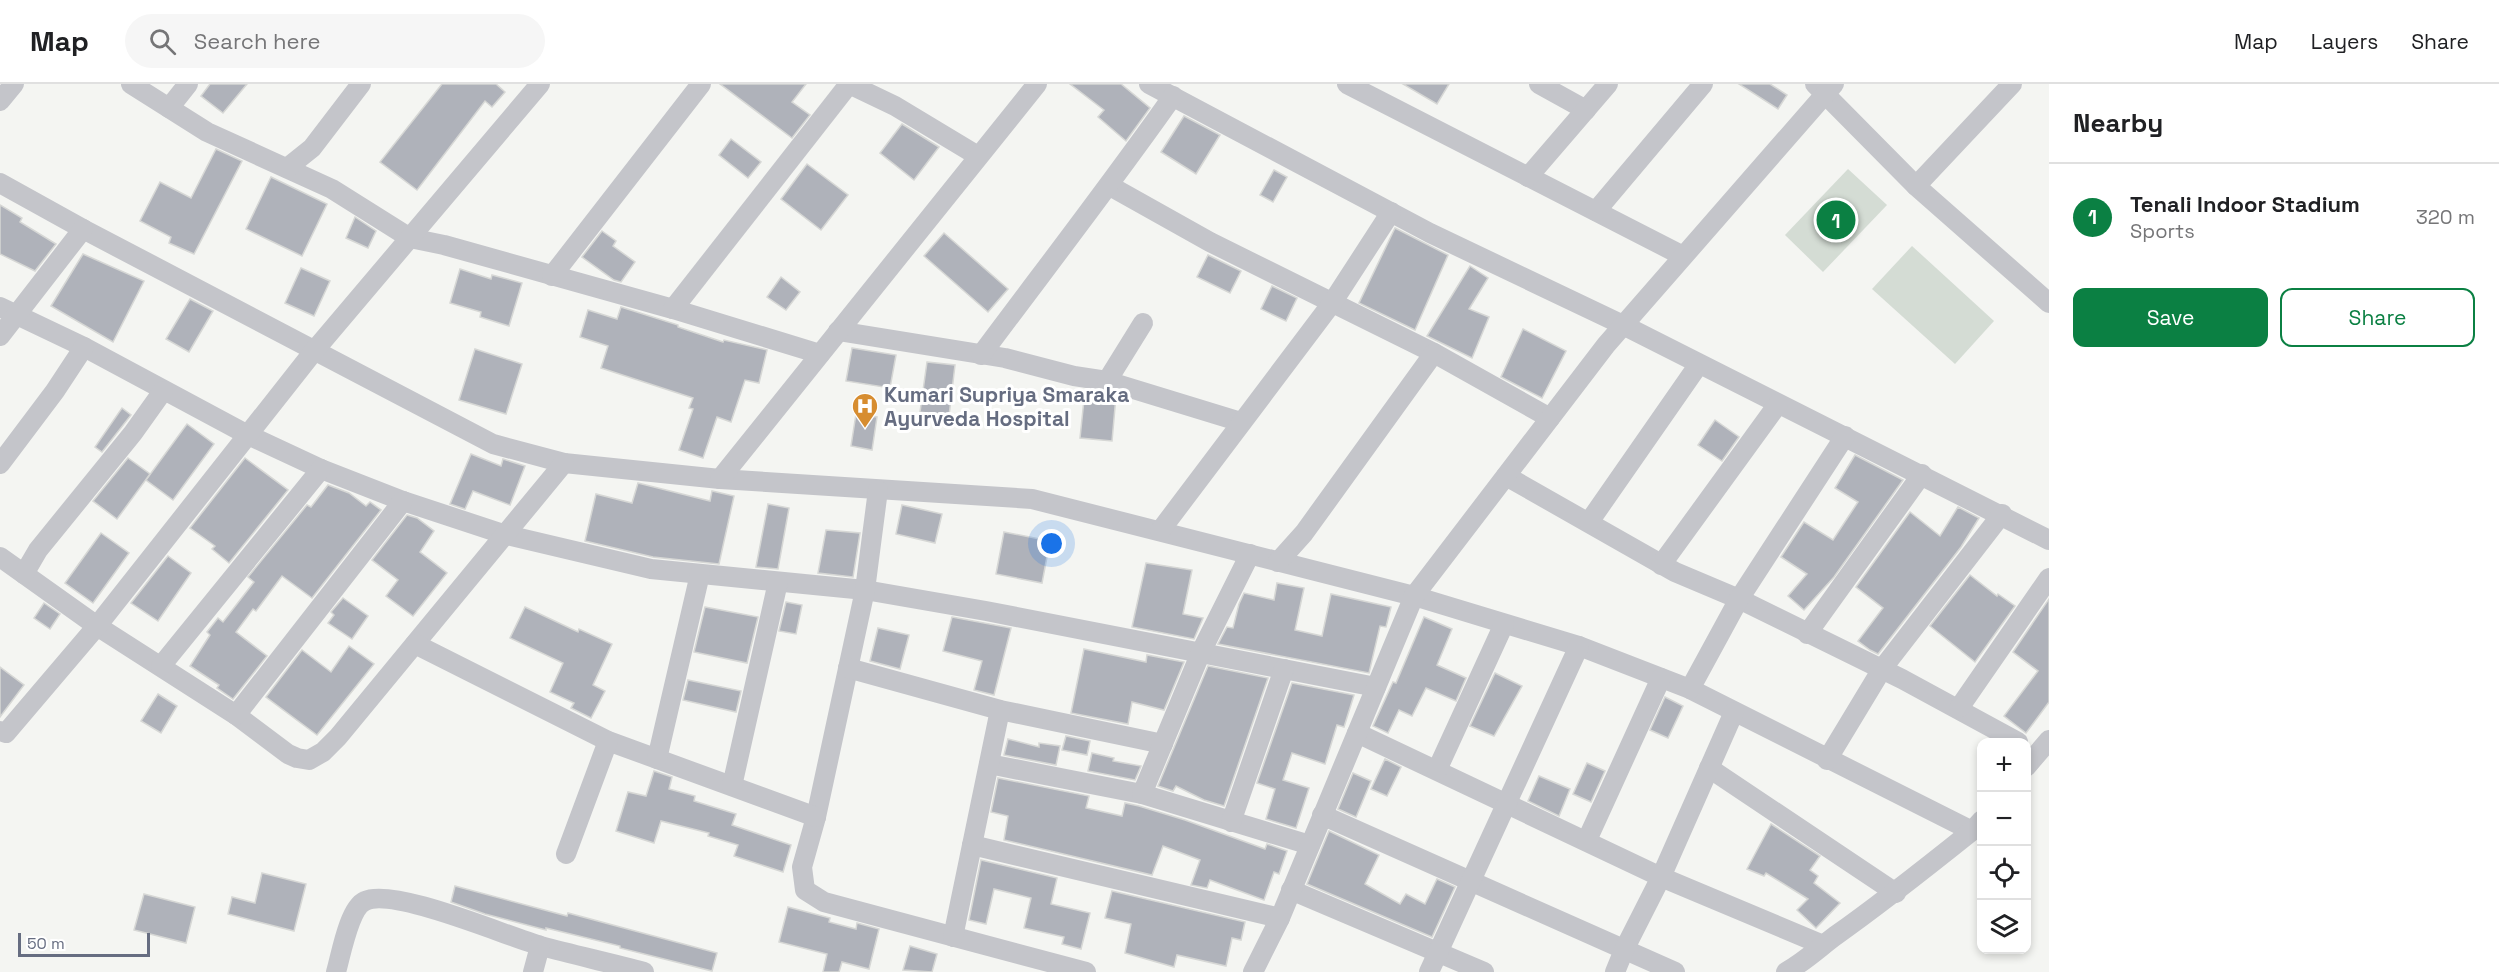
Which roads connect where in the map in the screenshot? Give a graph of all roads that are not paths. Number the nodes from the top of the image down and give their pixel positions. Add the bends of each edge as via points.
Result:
1 (14, 84) edge
2 (131, 84) edge
3 (188, 84) edge
4 (361, 84) edge
5 (540, 84) edge
6 (701, 84) edge
7 (849, 84) edge
8 (1037, 84) edge
9 (1149, 84) edge
10 (1347, 84) edge
11 (1539, 84) edge
12 (1608, 84) edge
13 (1703, 84) edge
14 (2012, 84) edge
15 (1825, 87) edge
16 (1173, 96) junction
17 (0, 101) edge
18 (169, 108) junction
19 (1586, 110) junction
20 (978, 156) junction
21 (287, 168) junction
22 (1528, 177) junction
23 (0, 183) edge
24 (1110, 186) junction
25 (1916, 186) junction
26 (1596, 211) junction
27 (1391, 212) junction
28 (83, 230) junction
29 (410, 238) junction
30 (1683, 256) junction
31 (552, 276) junction
32 (1332, 303) junction
33 (2049, 303) edge
34 (672, 309) junction
35 (8, 311) edge
36 (1143, 323) dead end
37 (1623, 325) junction
38 (838, 331) junction
39 (0, 336) edge
40 (84, 346) junction
41 (314, 351) junction
42 (1434, 353) junction
43 (820, 354) junction
44 (981, 355) junction
45 (1699, 364) junction
46 (1107, 381) junction
47 (163, 390) junction
48 (1778, 404) junction
49 (1550, 418) junction
50 (1241, 422) junction
51 (248, 435) junction
52 (1845, 436) junction
53 (564, 463) junction
54 (0, 464) edge
55 (321, 469) junction
56 (1922, 474) junction
57 (1506, 476) junction
58 (720, 479) junction
59 (878, 490) junction
60 (403, 501) junction
61 (2002, 514) junction
62 (1589, 522) junction
63 (1160, 531) junction
64 (503, 534) junction
65 (2049, 540) edge
66 (1250, 554) junction
67 (0, 558) edge
68 (1278, 562) junction
69 (1661, 564) junction
70 (24, 574) junction
71 (700, 574) junction
72 (2049, 578) edge
73 (778, 582) junction
74 (865, 590) junction
75 (1414, 596) junction
76 (1739, 599) junction
77 (1504, 624) junction
78 (97, 626) junction
79 (1807, 634) junction
80 (415, 644) junction
81 (1579, 646) junction
82 (1201, 652) junction
83 (161, 666) junction
84 (848, 668) junction
85 (1284, 669) junction
86 (1882, 669) junction
87 (1660, 678) junction
88 (1376, 687) junction
89 (1690, 689) junction
90 (1959, 708) junction
91 (1000, 710) junction
92 (1734, 712) junction
93 (236, 715) junction
94 (0, 731) edge
95 (1357, 733) junction
96 (2011, 738) edge
97 (608, 741) junction
98 (1163, 744) junction
99 (657, 759) junction
100 (1827, 760) junction
101 (989, 764) junction
102 (1709, 768) junction
103 (1437, 770) junction
104 (732, 786) junction
105 (1142, 794) junction
106 (1506, 803) junction
107 (1322, 815) junction
108 (816, 817) junction
109 (1231, 822) junction
110 (1977, 825) edge
111 (1587, 840) junction
112 (972, 845) junction
113 (1310, 845) junction
114 (566, 854) dead end
115 (1661, 877) junction
116 (1471, 881) junction
117 (1291, 890) junction
118 (1896, 893) junction
119 (1280, 918) junction
120 (953, 937) junction
121 (1823, 945) junction
122 (540, 946) junction
123 (1624, 950) junction
124 (1438, 952) junction
125 (336, 972) edge
126 (533, 972) edge
127 (644, 972) edge
128 (1086, 972) edge
129 (1253, 972) edge
130 (1429, 972) edge
131 (1484, 972) edge
132 (1615, 972) edge
133 (1675, 972) edge
134 (1786, 972) edge

1 - 17 street
2 - 18 street
3 - 18 street
4 - 21 street via 312,148
5 - 29 street
6 - 31 street
7 - 20 street via 895,106
7 - 34 street
8 - 20 street
9 - 16 street
10 - 22 street
11 - 19 street
12 - 19 street
13 - 26 street
14 - 25 street
15 - 25 street
15 - 30 street
16 - 24 street
16 - 27 street
18 - 21 street via 207,132
19 - 22 street
20 - 38 street
21 - 29 street via 332,189
22 - 26 street
23 - 28 street
24 - 32 street
24 - 44 street
25 - 33 street
26 - 30 street
27 - 32 street
27 - 37 street
28 - 35 street
28 - 41 street
29 - 31 street
29 - 41 street
30 - 37 street
31 - 34 street
32 - 42 street
32 - 50 street
34 - 43 street
35 - 39 street
35 - 40 street
36 - 46 street
37 - 45 street
37 - 49 street
38 - 43 street
38 - 44 street
40 - 47 street
40 - 54 street
41 - 51 street
41 - 53 street via 493,444
42 - 49 street
42 - 68 street via 1304,533
43 - 58 street
44 - 46 street
45 - 48 street
45 - 62 street
46 - 50 street
47 - 51 street
47 - 70 street via 38,550
48 - 52 street
48 - 69 street
49 - 57 street
50 - 63 street
51 - 55 street
51 - 78 street
52 - 56 street
52 - 76 street
53 - 58 street
53 - 64 street
55 - 60 street
55 - 83 street
56 - 61 street
56 - 79 street
57 - 62 street
57 - 75 street
58 - 59 street
59 - 63 street via 1032,499
59 - 74 street
60 - 64 street
60 - 93 street
61 - 65 street
61 - 86 street
62 - 69 street
63 - 66 street
64 - 71 street via 651,569
64 - 80 street
66 - 68 street
66 - 82 street
67 - 70 street
68 - 75 street
69 - 76 street
70 - 78 street
71 - 73 street
71 - 99 street
72 - 90 street
73 - 74 street
73 - 104 street
74 - 82 street
74 - 84 street
75 - 77 street
75 - 88 street
76 - 79 street
76 - 89 street
77 - 81 street
77 - 103 street
78 - 83 street
78 - 94 street via 6,733
79 - 86 street
80 - 93 street via 338,737 309,760 288,754
80 - 97 street
81 - 87 street
81 - 106 street
82 - 85 street
82 - 98 street
83 - 93 street
84 - 91 street
84 - 108 street
85 - 88 street
85 - 109 street
86 - 90 street
86 - 100 street
87 - 89 street
87 - 111 street
88 - 95 street
89 - 92 street
90 - 96 street
91 - 98 street
91 - 101 street
92 - 100 street
92 - 102 street
95 - 103 street
95 - 107 street
97 - 99 street
97 - 114 street
98 - 105 street
99 - 104 street
100 - 110 street
101 - 105 street
101 - 112 street
102 - 115 street
102 - 118 street
103 - 106 street
104 - 108 street
105 - 109 street
106 - 111 street
106 - 116 street
107 - 113 street
107 - 116 street
108 - 120 street via 802,867 805,890 824,902
109 - 113 street
110 - 118 street
111 - 115 street
112 - 119 street
112 - 120 street
113 - 117 street
115 - 121 street
115 - 123 street
116 - 123 street
116 - 124 street
117 - 119 street
117 - 124 street
118 - 121 street
119 - 129 street
120 - 128 street
121 - 134 street
122 - 125 street via 408,902 374,898 363,902 354,912
122 - 126 street
122 - 127 street
123 - 132 street
123 - 133 street
124 - 130 street
124 - 131 street

